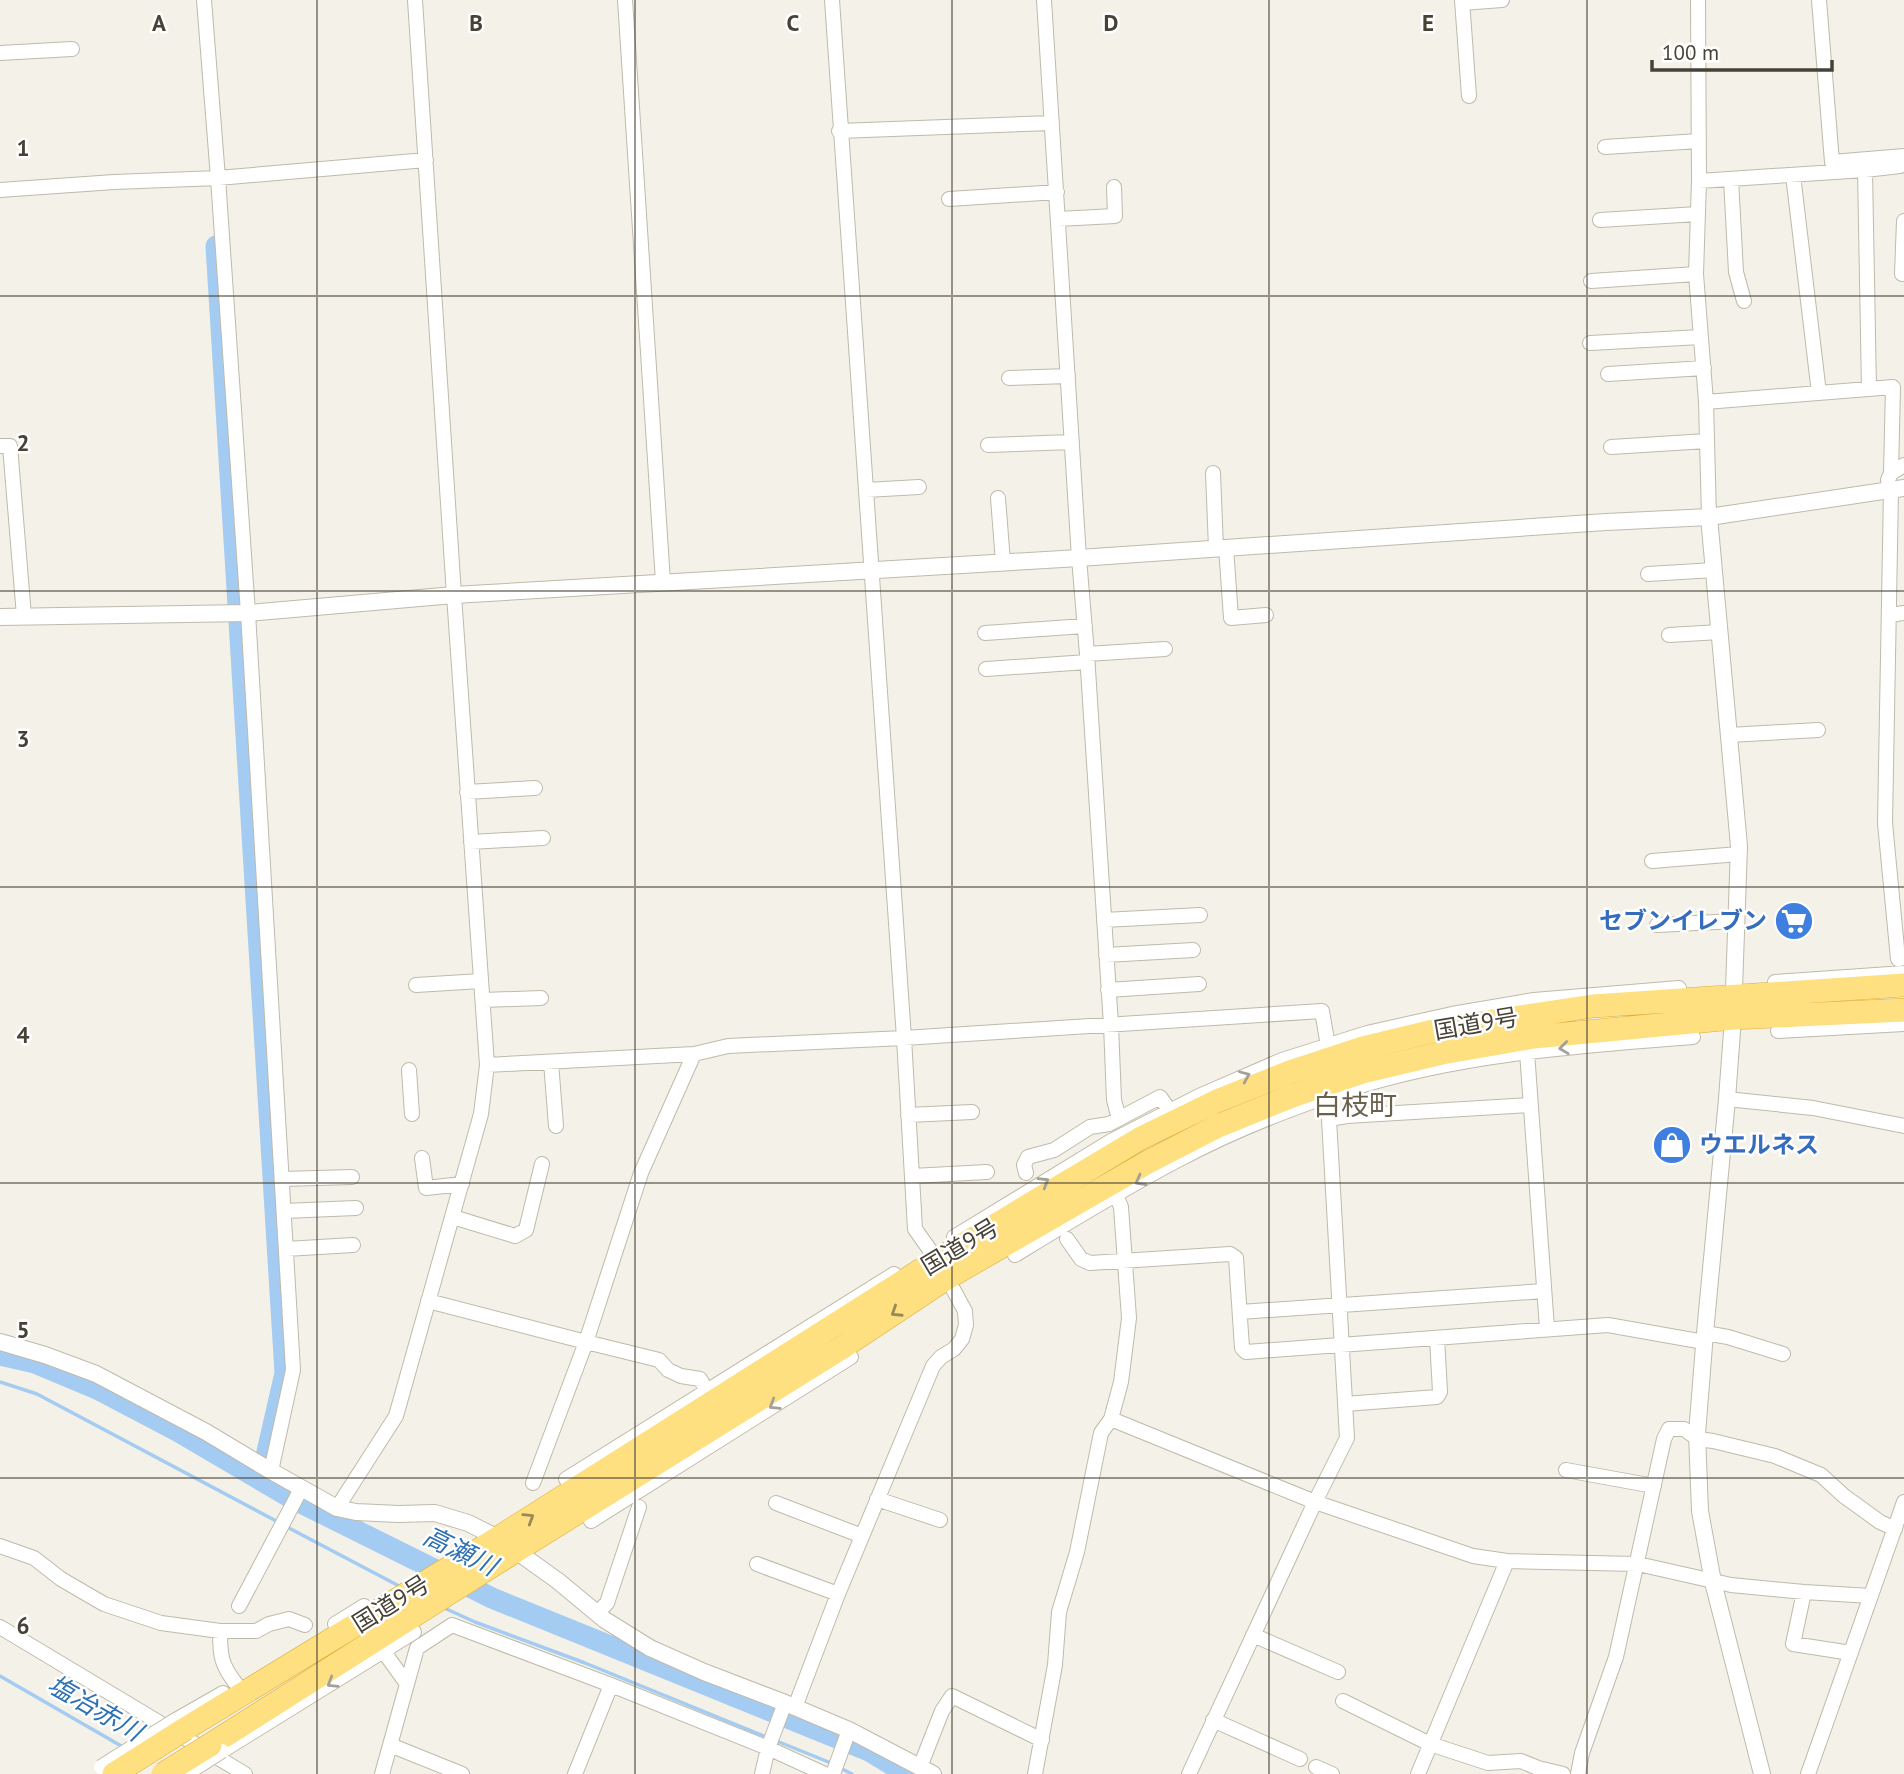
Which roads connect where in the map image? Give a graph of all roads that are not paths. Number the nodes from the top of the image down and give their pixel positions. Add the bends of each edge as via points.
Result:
1 (204, 0) edge
2 (415, 0) edge
3 (625, 0) edge
4 (832, 0) edge
5 (1044, 0) edge
6 (1502, 0) edge
7 (1698, 0) edge
8 (1819, 0) edge
9 (1462, 1) edge
10 (72, 49) dead end
11 (0, 53) edge
12 (1469, 96) dead end
13 (1052, 123) junction
14 (839, 131) junction
15 (1699, 141) junction
16 (1605, 147) dead end
17 (426, 160) junction
18 (1903, 161) edge
19 (1865, 170) junction
20 (1793, 175) junction
21 (218, 178) junction
22 (1731, 179) junction
23 (1699, 181) junction
24 (1114, 187) dead end
25 (0, 190) edge
26 (1057, 192) junction
27 (949, 199) dead end
28 (1698, 214) junction
29 (1058, 219) junction
30 (1600, 220) dead end
31 (1904, 221) edge
32 (1696, 274) junction
33 (1902, 274) edge
34 (1591, 281) dead end
35 (1744, 301) dead end
36 (1701, 337) junction
37 (1590, 343) dead end
38 (1704, 368) junction
39 (1608, 374) dead end
40 (1068, 376) junction
41 (1009, 378) dead end
42 (1869, 388) junction
43 (1819, 393) junction
44 (1706, 402) junction
45 (1072, 442) junction
46 (1707, 442) junction
47 (0, 446) edge
48 (988, 446) dead end
49 (1611, 447) dead end
50 (1904, 465) edge
51 (1213, 473) dead end
52 (1891, 473) junction
53 (919, 487) dead end
54 (1898, 489) edge
55 (866, 490) junction
56 (998, 498) dead end
57 (1709, 517) junction
58 (1221, 548) junction
59 (1079, 558) junction
60 (1003, 562) junction
61 (872, 569) junction
62 (1714, 570) junction
63 (1648, 574) dead end
64 (663, 582) junction
65 (454, 595) junction
66 (248, 613) junction
67 (1897, 614) edge
68 (1266, 615) dead end
69 (24, 616) junction
70 (0, 617) edge
71 (1084, 626) junction
72 (1720, 632) junction
73 (985, 633) dead end
74 (1670, 635) dead end
75 (1165, 649) dead end
76 (1087, 658) junction
77 (986, 669) dead end
78 (1896, 694) edge
79 (1818, 730) dead end
80 (1729, 736) junction
81 (535, 788) dead end
82 (467, 792) junction
83 (543, 838) dead end
84 (471, 842) junction
85 (1739, 854) junction
86 (1652, 861) dead end
87 (1200, 915) dead end
88 (1104, 920) junction
89 (1736, 921) junction
90 (1657, 925) dead end
91 (1193, 950) dead end
92 (1106, 955) junction
93 (1904, 958) edge
94 (1904, 973) edge
95 (481, 981) junction
96 (1775, 982) dead end
97 (1199, 984) dead end
98 (1818, 984) junction
99 (416, 985) dead end
100 (1904, 985) edge
101 (1679, 988) dead end
102 (1108, 990) junction
103 (541, 998) dead end
104 (482, 1000) junction
105 (1584, 1001) junction
106 (1733, 1007) junction
107 (1901, 1019) edge
108 (1111, 1025) junction
109 (1651, 1026) junction
110 (1778, 1031) dead end
111 (1693, 1037) dead end
112 (904, 1038) junction
113 (1632, 1042) junction
114 (1328, 1046) junction
115 (1527, 1052) junction
116 (694, 1054) junction
117 (1413, 1060) junction
118 (551, 1062) junction
119 (488, 1065) junction
120 (409, 1070) dead end
121 (1394, 1078) junction
122 (1324, 1099) junction
123 (1727, 1099) junction
124 (1531, 1105) junction
125 (1170, 1111) junction
126 (972, 1112) dead end
127 (412, 1114) dead end
128 (908, 1115) junction
129 (1119, 1119) junction
130 (1329, 1119) junction
131 (556, 1126) dead end
132 (1904, 1126) edge
133 (1187, 1148) junction
134 (422, 1158) dead end
135 (542, 1164) dead end
136 (987, 1172) dead end
137 (1026, 1173) dead end
138 (912, 1176) junction
139 (352, 1177) dead end
140 (282, 1179) junction
141 (462, 1184) junction
142 (1116, 1195) junction
143 (356, 1208) dead end
144 (284, 1211) junction
145 (1071, 1213) junction
146 (453, 1217) junction
147 (982, 1227) junction
148 (954, 1237) dead end
149 (1067, 1239) dead end
150 (353, 1245) dead end
151 (286, 1249) junction
152 (1015, 1255) dead end
153 (1125, 1261) junction
154 (942, 1269) junction
155 (894, 1274) dead end
156 (1544, 1292) junction
157 (428, 1301) junction
158 (1340, 1306) junction
159 (1240, 1312) junction
160 (1547, 1328) junction
161 (1437, 1338) junction
162 (1704, 1338) junction
163 (0, 1342) edge
164 (586, 1342) junction
165 (782, 1343) junction
166 (805, 1345) junction
167 (1342, 1346) junction
168 (847, 1352) junction
169 (1783, 1354) dead end
170 (707, 1391) junction
171 (1345, 1404) junction
172 (1111, 1419) junction
173 (641, 1432) junction
174 (1698, 1439) junction
175 (636, 1463) junction
176 (672, 1470) junction
177 (1566, 1470) dead end
178 (271, 1471) junction
179 (566, 1479) dead end
180 (533, 1483) dead end
181 (1654, 1486) junction
182 (302, 1489) junction
183 (877, 1499) junction
184 (1315, 1502) junction
185 (1904, 1502) edge
186 (776, 1503) dead end
187 (639, 1507) dead end
188 (337, 1508) junction
189 (940, 1520) dead end
190 (591, 1521) dead end
191 (1895, 1529) junction
192 (862, 1536) junction
193 (507, 1544) junction
194 (0, 1546) edge
195 (1507, 1560) junction
196 (757, 1564) dead end
197 (1638, 1564) junction
198 (1713, 1582) junction
199 (1804, 1592) junction
200 (838, 1594) junction
201 (1871, 1596) junction
202 (239, 1606) dead end
203 (597, 1612) junction
204 (357, 1615) junction
205 (304, 1625) dead end
206 (0, 1627) edge
207 (400, 1628) junction
208 (220, 1631) junction
209 (1253, 1635) junction
210 (1851, 1653) junction
211 (1338, 1672) dead end
212 (407, 1684) junction
213 (236, 1685) junction
214 (611, 1685) junction
215 (1343, 1702) dead end
216 (790, 1705) junction
217 (1213, 1720) junction
218 (180, 1725) junction
219 (849, 1730) junction
220 (1042, 1740) junction
221 (1430, 1744) junction
222 (390, 1745) junction
223 (216, 1748) junction
224 (768, 1748) junction
225 (1300, 1759) dead end
226 (1316, 1767) dead end
227 (926, 1770) edge
228 (102, 1772) edge
229 (163, 1774) edge
230 (186, 1774) edge
231 (245, 1774) edge
232 (382, 1774) edge
233 (462, 1774) edge
234 (575, 1774) edge
235 (762, 1774) edge
236 (825, 1774) edge
237 (833, 1774) edge
238 (1035, 1774) edge
239 (1189, 1774) edge
240 (1332, 1774) edge
241 (1418, 1774) edge
242 (1563, 1774) edge
243 (1578, 1774) edge
244 (1762, 1774) edge
245 (1808, 1774) edge

1 - 21 street
2 - 17 street
3 - 64 street
4 - 14 street
5 - 13 street
6 - 9 street
7 - 15 street
8 - 18 street via 1832,162
9 - 12 street
10 - 11 street
13 - 14 street
13 - 26 street
14 - 55 street
15 - 16 street
15 - 23 street
17 - 21 street
17 - 65 street
18 - 19 street
19 - 20 street
19 - 42 street
20 - 22 street
20 - 43 street
21 - 25 street
21 - 66 street
22 - 23 street
22 - 35 street via 1736,272
23 - 28 street
24 - 29 street via 1115,216
26 - 27 street
26 - 29 street
28 - 30 street
28 - 32 street
29 - 40 street
31 - 33 street
32 - 34 street
32 - 36 street
36 - 37 street
36 - 38 street
38 - 39 street
38 - 44 street
40 - 41 street
40 - 45 street
42 - 43 street
42 - 52 street via 1893,387
43 - 44 street
44 - 46 street
45 - 48 street
45 - 59 street
46 - 49 street
46 - 57 street
47 - 69 street via 10,446
50 - 52 street
51 - 58 street
52 - 54 street via 1888,480
53 - 55 street
54 - 57 street
54 - 67 street
55 - 61 street
56 - 60 street
57 - 58 street
57 - 62 street
58 - 59 street
58 - 68 street via 1231,618
59 - 60 street
59 - 71 street
60 - 61 street
61 - 64 street
61 - 112 street
62 - 63 street
62 - 72 street
64 - 65 street
65 - 66 street
65 - 82 street
66 - 69 street
66 - 140 street
67 - 78 street
69 - 70 street
71 - 73 street
71 - 76 street
72 - 74 street
72 - 80 street
75 - 76 street
76 - 77 street
76 - 88 street
78 - 93 street via 1885,823 1899,959
79 - 80 street
80 - 85 street
81 - 82 street
82 - 84 street
83 - 84 street
84 - 95 street
85 - 86 street
85 - 89 street
87 - 88 street
88 - 92 street
89 - 90 street
89 - 106 street
91 - 92 street
92 - 102 street
94 - 98 street
95 - 99 street
95 - 104 street
96 - 98 street
97 - 102 street
98 - 100 highway, 国道9号
98 - 106 highway, 国道9号
101 - 105 street
102 - 108 street
103 - 104 street
104 - 119 street
105 - 106 highway, 国道9号
105 - 114 street via 1535,1000 1452,1014
105 - 147 highway, 国道9号 via 1363,1048 1290,1072 1141,1139
106 - 107 highway, 国道9号 via 1875,1012
106 - 109 highway, 国道9号
106 - 123 street
107 - 110 street
108 - 112 street
108 - 114 street via 1322,1011
108 - 129 street
109 - 113 street
109 - 117 highway, 国道9号 via 1534,1037
111 - 113 street
112 - 116 street via 728,1046
112 - 128 street
113 -> 115 street
125 -> 114 street via 1282,1060
115 - 121 street
115 - 124 street
116 - 118 street
116 - 164 street via 641,1173
117 - 121 street
117 - 133 highway, 国道9号 via 1292,1096 1218,1126
118 - 119 street
118 - 131 street
119 - 141 street via 481,1114
120 - 127 street
121 - 122 street
122 - 130 street
122 - 133 street
123 - 132 street via 1813,1108
123 - 162 street
124 - 130 street
124 - 156 street
125 - 129 street via 1160,1097
147 -> 125 street via 1111,1141
126 - 128 street
128 - 138 street
129 - 137 street via 1090,1128 1054,1150 1028,1157
130 - 158 street
133 -> 142 street
133 - 145 highway, 国道9号 via 1148,1162
134 - 141 street via 426,1188
135 - 146 street via 526,1230 515,1236
136 - 138 street
138 - 154 street via 915,1229
139 - 140 street
140 - 144 street
141 - 146 street
142 - 145 street
142 - 153 street
143 - 144 street
144 - 151 street
145 - 152 street
145 - 154 highway, 国道9号
146 - 157 street
147 - 148 street
147 - 154 highway, 国道9号
149 - 153 street via 1090,1264
150 - 151 street
151 - 178 street via 293,1370
153 - 159 street via 1230,1254 1236,1258
153 - 172 street via 1129,1318
154 - 166 highway, 国道9号
154 -> 168 highway, 国道9号
154 - 183 street via 965,1311 967,1325 954,1349 933,1366
155 - 165 street
156 - 158 street
156 - 160 street
157 - 164 street
157 - 188 street via 396,1416
158 - 159 street
158 - 167 street
159 - 167 street via 1246,1352
160 - 161 street
160 - 162 street via 1608,1325
161 - 167 street
161 - 171 street via 1437,1397
162 - 169 street via 1728,1337
162 - 174 street
163 - 178 street via 96,1374
164 - 170 street via 659,1360 668,1370 700,1379
164 - 180 street
165 - 166 street
165 - 170 street
166 - 175 highway, 国道9号
167 - 171 street
168 - 175 highway, 国道9号
168 -> 176 street via 832,1369
170 - 173 street
171 - 184 street via 1347,1438
172 - 184 street
172 - 220 street via 1101,1433 1077,1552 1059,1612
173 - 175 street
173 - 179 street
174 - 181 street via 1684,1429 1669,1429
174 - 191 street via 1775,1457 1821,1475
174 - 198 street via 1700,1511
175 - 176 street
175 - 193 highway, 国道9号
176 - 190 street
177 - 181 street
178 - 182 street
181 - 197 street
182 - 188 street
182 - 202 street
183 - 189 street
183 - 192 street
184 - 195 street via 1473,1556
184 - 209 street
185 - 191 street
186 - 192 street
187 - 203 street via 607,1603
188 - 193 street via 435,1513 468,1523
191 - 201 street
192 - 200 street
193 - 203 street
193 - 207 highway, 国道9号
194 - 208 street via 34,1559 104,1604 161,1623
195 - 197 street
195 - 221 street
196 - 200 street
197 - 198 street
197 - 243 street via 1616,1657
198 - 199 street
198 - 244 street
199 - 201 street
199 - 210 street via 1793,1644
200 - 216 street
201 - 210 street
203 - 216 street via 650,1648
204 - 207 highway, 国道9号
204 - 213 street
204 - 218 highway, 国道9号
205 - 208 street via 289,1619 256,1630
206 - 231 street
207 - 212 street
207 -> 223 highway, 国道9号
208 - 213 street via 225,1670
209 - 211 street
209 - 217 street
210 - 245 street
212 - 214 street via 417,1648 452,1625
212 - 222 street
213 - 218 street
214 - 224 street
214 - 234 street
215 - 221 street
216 - 219 street
216 - 224 street
217 - 225 street
217 - 239 street
218 - 228 highway, 国道9号, bridge
219 - 227 street
219 - 237 street
220 - 227 street via 952,1696 942,1711
220 - 238 street
221 - 241 street
221 - 242 street via 1488,1763 1521,1761
222 - 232 street
222 - 233 street
223 - 229 highway, 国道9号, bridge
223 - 230 street, bridge
224 - 235 street
224 - 236 street
226 - 240 street

